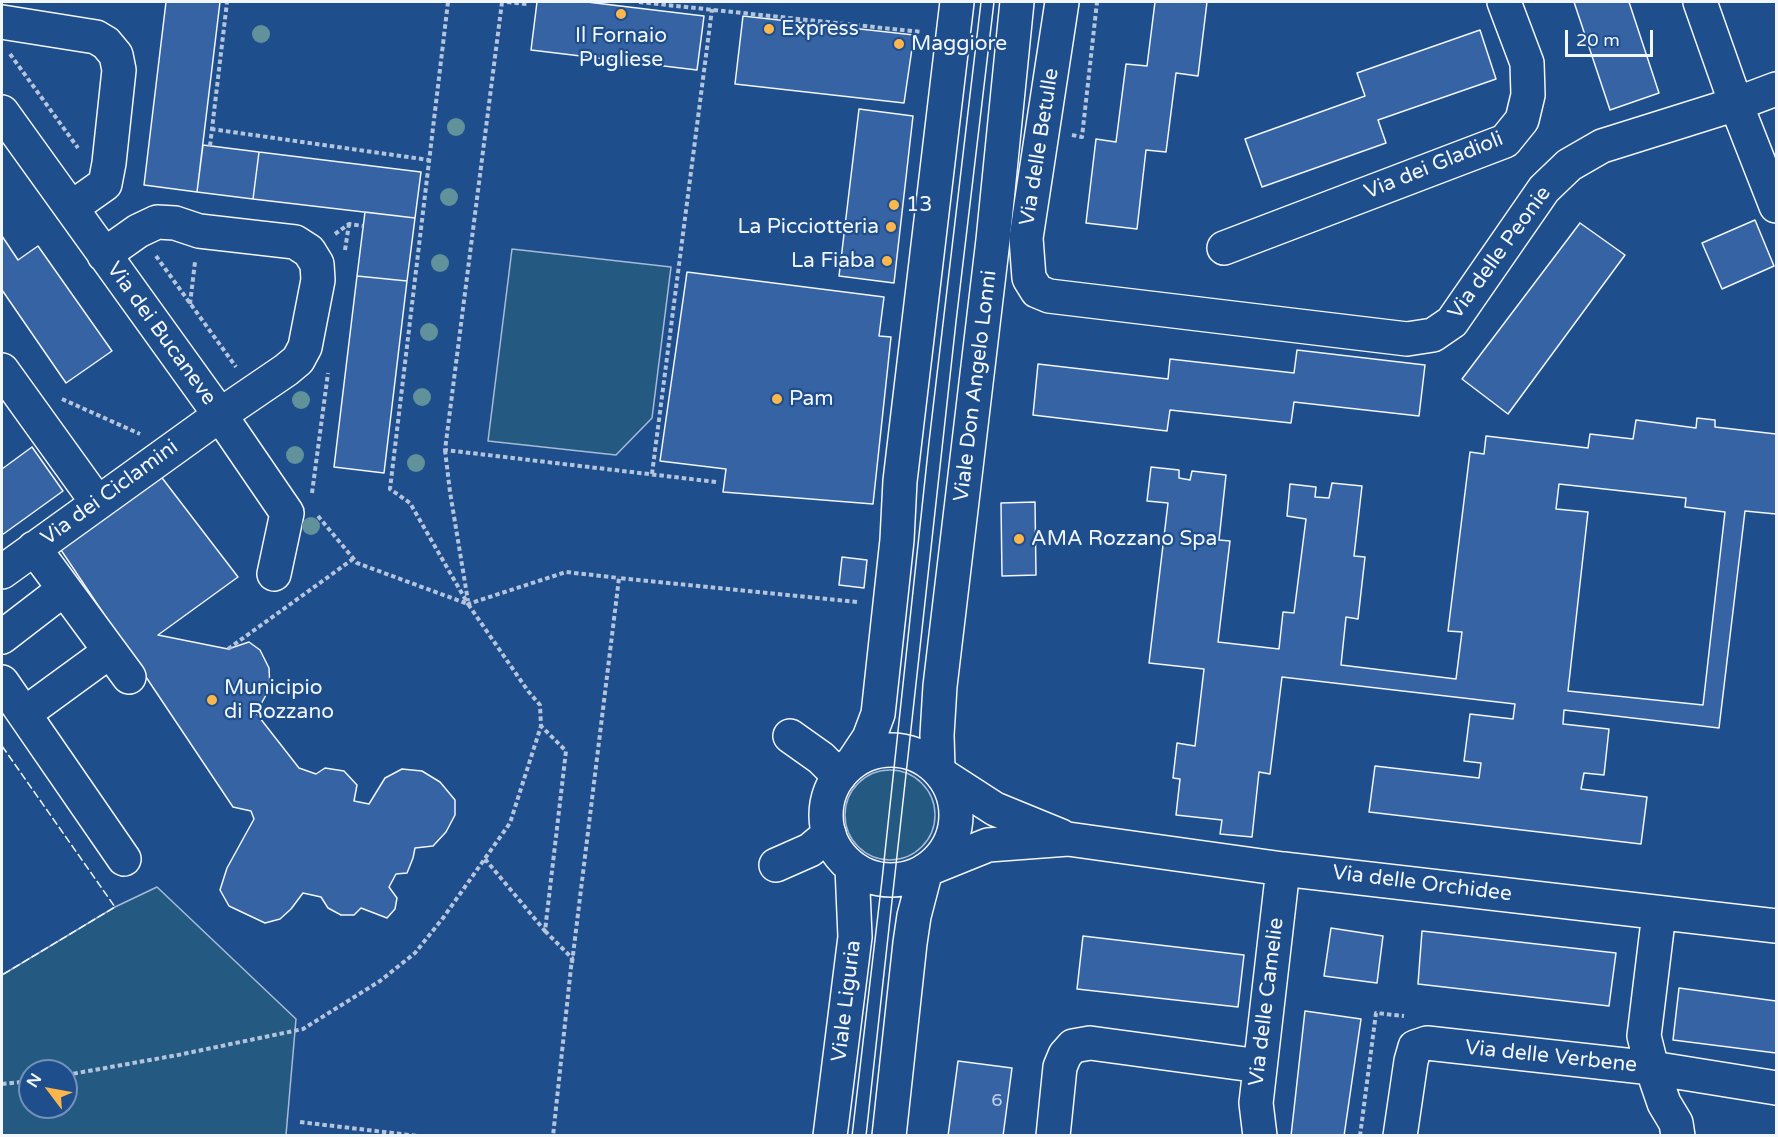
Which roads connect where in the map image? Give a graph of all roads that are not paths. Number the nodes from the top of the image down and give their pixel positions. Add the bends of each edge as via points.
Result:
1 (957, 2) edge
2 (1017, 2) edge
3 (1062, 2) edge
4 (1504, 2) edge
5 (1700, 2) edge
6 (2, 22) edge
7 (1776, 88) edge
8 (1736, 104) junction
9 (2, 112) edge
10 (1776, 206) edge
11 (71, 208) junction
12 (1224, 248) dead end
13 (104, 255) junction
14 (1037, 291) joint
15 (2, 370) edge
16 (2, 408) edge
17 (220, 415) junction
18 (43, 426) junction
19 (97, 502) junction
20 (34, 548) junction
21 (2, 572) edge
22 (274, 574) dead end
23 (63, 590) junction
24 (2, 637) edge
25 (109, 652) junction
26 (129, 677) dead end
27 (2, 682) edge
28 (24, 714) junction
29 (790, 736) dead end
30 (846, 769) junction
31 (941, 773) junction
32 (829, 834) junction
33 (1068, 839) junction
34 (124, 859) dead end
35 (776, 865) dead end
36 (852, 867) junction
37 (1283, 868) junction
38 (926, 870) junction
39 (1659, 913) junction
40 (1776, 926) edge
41 (1260, 1066) junction
42 (1652, 1068) junction
43 (1776, 1088) edge
44 (830, 1136) edge
45 (889, 1136) edge
46 (1053, 1136) edge
47 (1260, 1136) edge
48 (1400, 1136) edge
49 (1678, 1136) edge

1 - 30 street via 900,481 878,714 869,738
2 - 31 street, Viale Don Angelo Lonni via 940,686 937,735
3 - 14 street, Via delle Betulle via 1026,238 1029,278
4 - 12 street, Via dei Gladioli via 1527,63 1528,95 1522,120 1505,141
5 - 8 street
6 - 11 street via 96,37 116,55 119,70 105,184
7 - 8 street, Via delle Peonie
8 - 10 street
8 - 14 street, Via delle Peonie via 1602,146 1569,165 1544,189 1452,322 1433,335 1407,339 1049,296
9 - 11 street, Via dei Bucaneve
11 - 13 street, Via dei Bucaneve
13 - 17 street, Via dei Bucaneve
13 - 17 street, Via dei Bucaneve via 157,222 295,242 309,251 317,264 318,280 305,347 298,360
15 - 18 street
16 - 18 street
17 - 19 street, Via dei Ciclamini
17 - 22 street via 287,513
18 - 19 street
19 - 20 street, Via dei Ciclamini
20 - 21 street, Via dei Ciclamini
20 - 23 street
23 - 24 street
23 - 25 street
25 - 26 street
25 - 28 street
27 - 28 street
28 - 34 street
29 - 30 street via 821,758
30 - 31 street via 871,753 895,750 917,756
30 - 32 street via 830,794 826,814
31 - 33 street, Via delle Orchidee via 995,809
31 - 38 street via 954,795 956,816 952,837 942,855
32 - 35 street via 810,850
32 - 36 street
33 - 37 street, Via delle Orchidee
33 - 38 street, Via delle Orchidee via 988,845
36 - 38 street via 866,875 890,880
36 - 44 street, Viale Liguria via 855,937
37 - 39 street, Via delle Orchidee
37 - 41 street, Via delle Camelie
38 - 45 street via 910,943
39 - 40 street, Via delle Orchidee
39 - 42 street via 1644,1036
41 - 46 street via 1090,1043 1073,1046 1060,1067
41 - 47 street, Via delle Camelie via 1256,1103
42 - 43 street, Via delle Verbene
42 - 48 street, Via delle Verbene via 1427,1042 1414,1047
42 - 49 street

